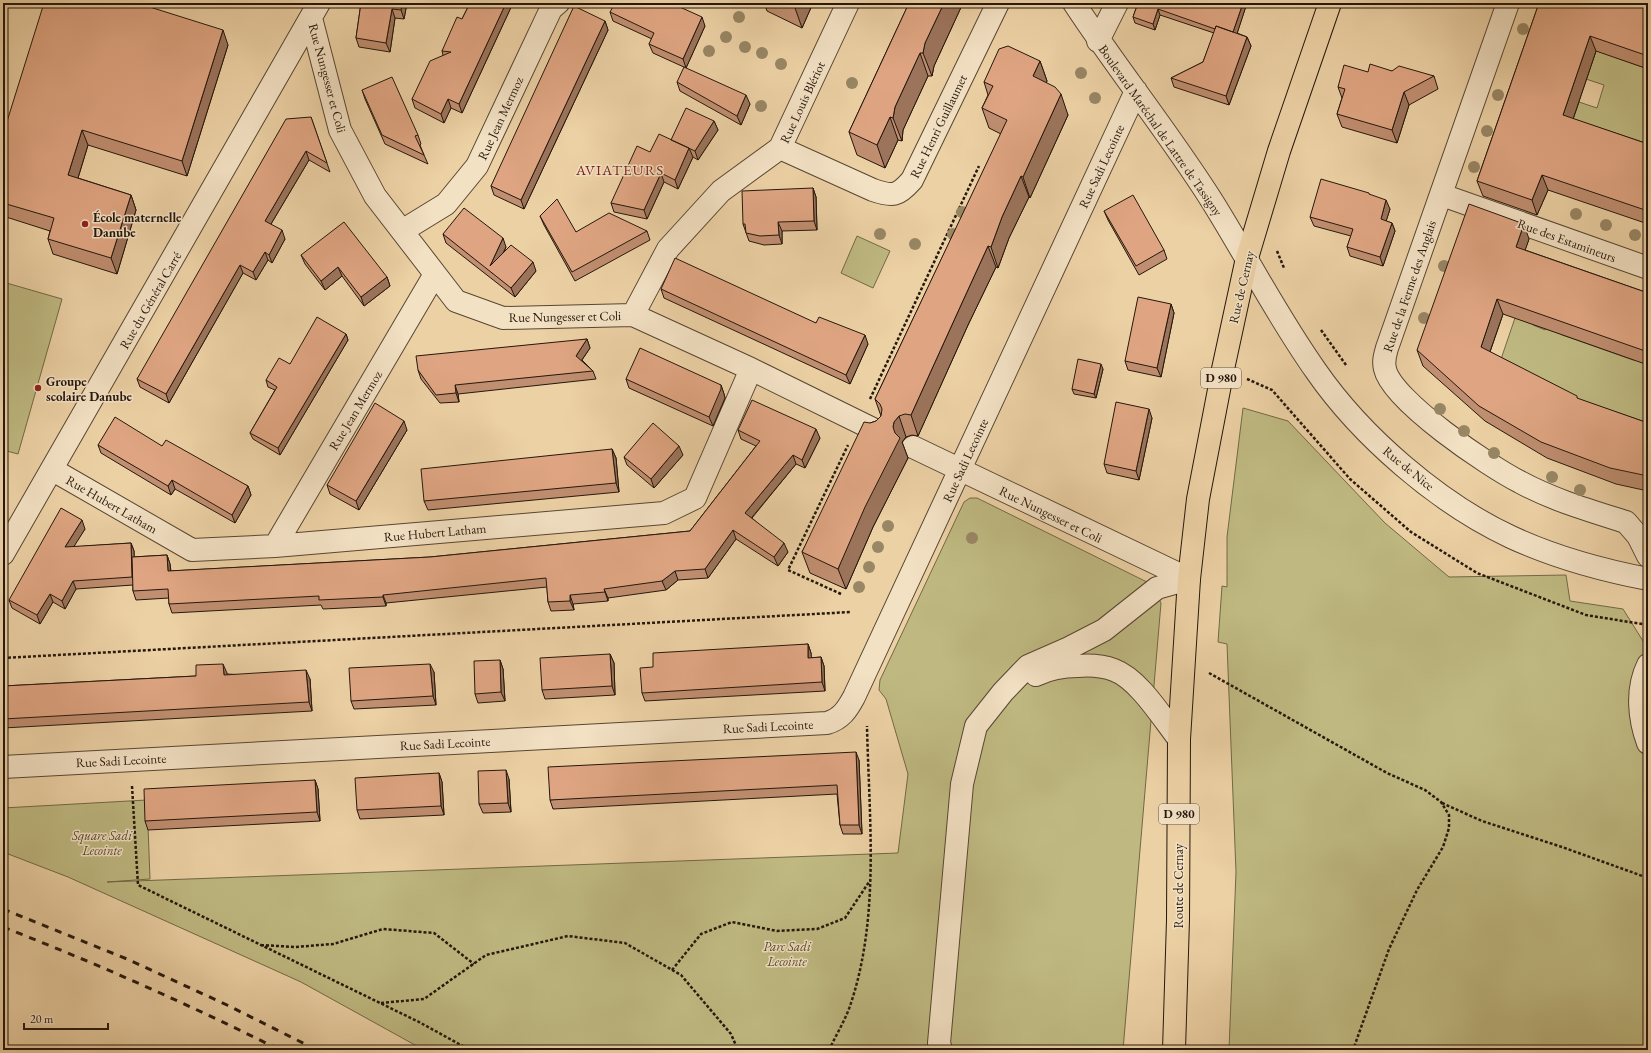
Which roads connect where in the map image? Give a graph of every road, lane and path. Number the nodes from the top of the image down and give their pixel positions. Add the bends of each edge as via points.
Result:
1 (558, 3) edge
2 (848, 3) edge
3 (998, 3) edge
4 (1074, 3) edge
5 (1117, 3) edge
6 (1330, 3) edge
7 (1508, 3) edge
8 (315, 10) edge
9 (1098, 41) junction
10 (1136, 91) junction
11 (780, 148) junction
12 (979, 166) dead end
13 (1442, 195) junction
14 (402, 231) junction
15 (1247, 258) junction
16 (1648, 268) edge
17 (435, 274) junction
18 (633, 315) junction
19 (752, 369) junction
20 (1222, 369) junction
21 (868, 427) junction
22 (913, 447) dead end
23 (53, 470) junction
24 (960, 470) junction
25 (275, 546) junction
26 (3, 554) edge
27 (1648, 556) edge
28 (1189, 579) junction
29 (1648, 579) edge
30 (841, 594) edge
31 (851, 612) dead end
32 (1648, 625) edge
33 (3, 658) edge
34 (1184, 659) junction
35 (1648, 665) edge
36 (1003, 692) junction
37 (849, 705) junction
38 (1179, 739) junction
39 (1648, 743) edge
40 (131, 760) junction
41 (3, 767) edge
42 (1441, 802) junction
43 (1648, 878) edge
44 (870, 882) junction
45 (260, 944) junction
46 (474, 964) junction
47 (672, 970) junction
48 (380, 1003) junction
49 (470, 1050) edge
50 (738, 1050) edge
51 (829, 1050) edge
52 (941, 1050) edge
53 (1174, 1050) edge
54 (1353, 1050) edge

1 - 14 street, Rue Jean Mermoz via 551,9 477,166 446,204
2 - 11 street, Rue Louis Blériot
3 - 11 street, Rue Henri Guillaumet via 912,180 902,192 888,196
4 - 9 street, Boulevard Maréchal de Lattre de Tassigny
5 - 9 street
6 - 15 main road, Rue de Cernay / D 980 via 1279,151
7 - 13 street, Rue de la Ferme des Anglais
8 - 14 street, Rue Nungesser et Coli via 340,130 375,196
8 - 23 street, Rue du Général Carré
9 - 10 street, Boulevard Maréchal de Lattre de Tassigny
10 - 15 street, Boulevard Maréchal de Lattre de Tassigny via 1207,194
10 - 24 street, Rue Sadi Lecointe
11 - 18 street, Rue Louis Blériot via 721,191 668,249
12 - 21 path
13 - 16 street, Rue des Estamineurs
13 - 27 street, Rue de la Ferme des Anglais via 1384,359 1385,370 1398,391 1460,444 1521,483 1626,522 1638,536
14 - 17 street, Rue Nungesser et Coli
15 - 20 main road, Rue de Cernay / D 980
15 - 29 street, Rue de Nice via 1274,308 1316,372 1366,432 1393,457 1473,516 1511,537 1579,563
17 - 18 street, Rue Nungesser et Coli via 456,301 503,318
17 - 25 street, Rue Jean Mermoz
18 - 19 street, Rue Nungesser et Coli
19 - 21 street, Rue Nungesser et Coli
19 - 25 street, Rue Hubert Latham via 695,498 664,513
20 - 28 main road, Rue de Cernay / D 980 via 1198,499
20 - 32 path via 1272,390 1350,479 1411,532 1477,573 1586,615
21 - 30 path via 788,570
22 - 24 street, Rue Nungesser et Coli
23 - 25 street, Rue Hubert Latham via 192,550
23 - 26 street, Rue du Général Carré
24 - 28 street, Rue Nungesser et Coli
24 - 37 street, Rue Sadi Lecointe
28 - 34 main road, Route de Cernay / D 980
28 - 36 street via 1157,588 1104,630 1028,666
31 - 33 path
34 - 38 main road, Route de Cernay / D 980
34 - 42 path via 1387,773 1424,790
35 - 39 street via 1642,681 1640,703 1641,725
36 - 38 street via 1041,673 1068,666 1091,665 1115,670 1145,695
36 - 52 street via 976,726 962,784 940,1035
37 - 40 street, Rue Sadi Lecointe via 837,720 827,723
37 - 44 path via 867,723
38 - 53 main road, Route de Cernay / D 980
40 - 41 street, Rue Sadi Lecointe
40 - 45 path via 138,885
42 - 43 path via 1482,821
42 - 54 path via 1449,815 1449,828 1443,847 1417,890 1389,949
44 - 47 path via 845,918 816,930 777,931 732,922 701,934
44 - 51 path via 866,942 850,1004
45 - 46 path via 295,947 333,944 383,929 434,933
45 - 48 path
46 - 47 path via 486,955 568,936 625,943
46 - 48 path via 424,999
47 - 50 path via 681,975 731,1034
48 - 49 path

